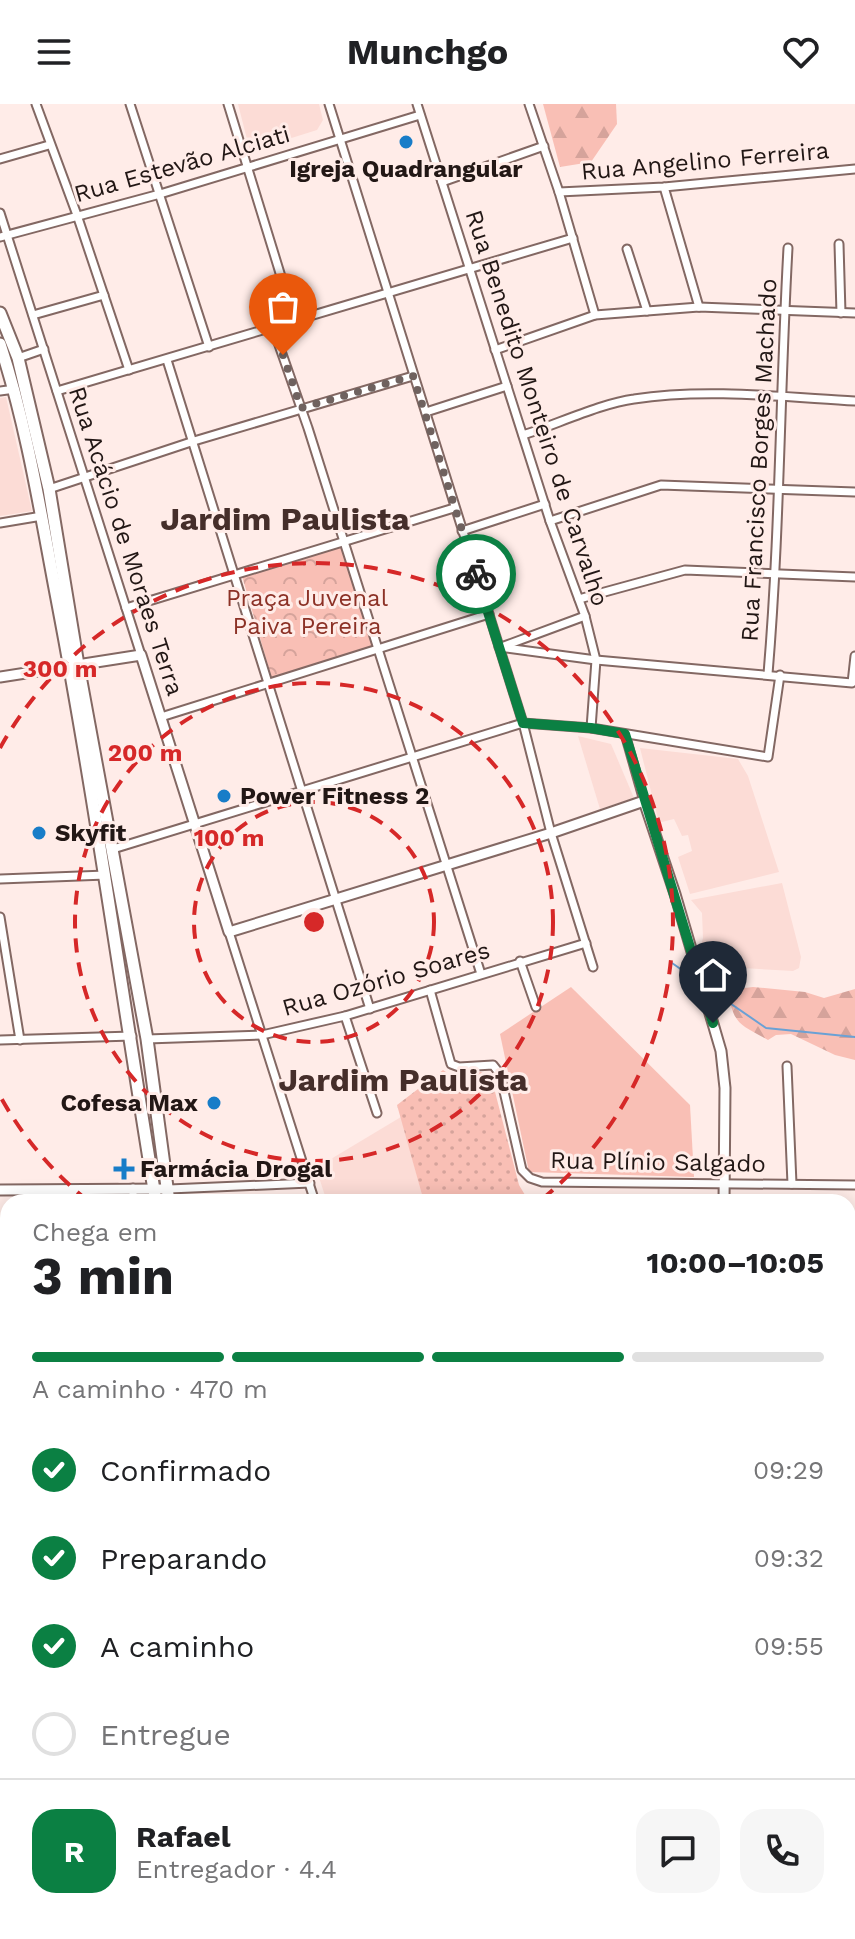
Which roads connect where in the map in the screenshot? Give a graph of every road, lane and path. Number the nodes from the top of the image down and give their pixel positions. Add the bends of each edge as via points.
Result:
1 (36, 104) edge
2 (130, 104) edge
3 (228, 104) edge
4 (329, 104) edge
5 (417, 104) edge
6 (529, 104) edge
7 (420, 115) junction
8 (340, 139) junction
9 (49, 145) junction
10 (544, 146) junction
11 (0, 159) edge
12 (248, 167) junction
13 (855, 169) edge
14 (442, 182) junction
15 (664, 187) junction
16 (559, 192) junction
17 (160, 194) junction
18 (0, 213) edge
19 (77, 215) junction
20 (4, 236) edge
21 (573, 238) junction
22 (839, 244) dead end
23 (788, 248) dead end
24 (627, 249) dead end
25 (469, 269) junction
26 (386, 292) junction
27 (104, 295) junction
28 (699, 307) junction
29 (785, 310) junction
30 (647, 311) junction
31 (0, 313) edge
32 (841, 313) junction
33 (855, 313) edge
34 (33, 315) junction
35 (595, 315) junction
36 (295, 322) junction
37 (273, 328) junction
38 (0, 344) edge
39 (209, 347) junction
40 (44, 349) junction
41 (495, 350) junction
42 (18, 358) junction
43 (167, 360) junction
44 (129, 370) junction
45 (413, 376) junction
46 (507, 386) junction
47 (15, 389) junction
48 (0, 391) edge
49 (57, 391) junction
50 (780, 397) junction
51 (855, 401) edge
52 (301, 408) junction
53 (426, 412) junction
54 (523, 435) junction
55 (194, 441) junction
56 (84, 476) junction
57 (49, 489) junction
58 (780, 489) junction
59 (855, 492) edge
60 (545, 504) junction
61 (454, 508) junction
62 (42, 516) junction
63 (550, 521) junction
64 (0, 523) edge
65 (462, 531) junction
66 (344, 542) junction
67 (236, 574) junction
68 (777, 575) junction
69 (855, 577) edge
70 (579, 599) junction
71 (126, 608) junction
72 (489, 614) junction
73 (585, 616) junction
74 (525, 638) junction
75 (499, 647) junction
76 (378, 650) junction
77 (527, 651) junction
78 (141, 655) junction
79 (855, 656) edge
80 (596, 660) junction
81 (74, 666) junction
82 (768, 674) junction
83 (780, 675) junction
84 (0, 677) edge
85 (269, 683) junction
86 (161, 717) junction
87 (523, 723) junction
88 (591, 728) junction
89 (625, 734) junction
90 (413, 758) junction
91 (302, 790) junction
92 (644, 801) junction
93 (194, 822) junction
94 (551, 833) junction
95 (113, 849) junction
96 (446, 865) junction
97 (106, 875) junction
98 (0, 879) edge
99 (336, 900) junction
100 (0, 917) edge
101 (229, 932) junction
102 (586, 943) junction
103 (520, 961) junction
104 (593, 967) dead end
105 (481, 974) junction
106 (430, 990) junction
107 (536, 1007) dead end
108 (370, 1009) junction
109 (345, 1016) junction
110 (262, 1035) junction
111 (132, 1036) junction
112 (147, 1039) junction
113 (0, 1040) edge
114 (20, 1040) junction
115 (787, 1066) dead end
116 (377, 1113) dead end
117 (310, 1183) junction
118 (725, 1183) junction
119 (792, 1184) junction
120 (855, 1185) edge
121 (133, 1188) junction
122 (154, 1188) junction
123 (169, 1189) junction
124 (0, 1190) edge
125 (133, 1194) edge
126 (155, 1194) edge
127 (169, 1194) edge
128 (313, 1194) edge
129 (724, 1194) edge

1 - 9 street
2 - 17 street
3 - 12 street
4 - 8 street
5 - 7 street, Rua Benedito Monteiro de Carvalho
6 - 10 street
7 - 8 street, Rua Estevão Alciati
7 - 14 street, Rua Benedito Monteiro de Carvalho
8 - 12 street, Rua Estevão Alciati
8 - 26 street
9 - 11 street
9 - 19 street
10 - 14 street
10 - 16 street
12 - 17 street, Rua Estevão Alciati
12 - 36 street
13 - 15 street, Rua Angelino Ferreira
14 - 25 street, Rua Benedito Monteiro de Carvalho
15 - 16 street, Rua Angelino Ferreira
15 - 28 street
16 - 21 street
17 - 19 street, Rua Estevão Alciati
17 - 39 street
18 - 20 street, Rua Acácio de Moraes Terra
19 - 20 street, Rua Estevão Alciati
19 - 27 street
20 - 34 street, Rua Acácio de Moraes Terra
21 - 25 street
21 - 35 street
22 - 32 street
23 - 29 street, Rua Francisco Borges Machado
24 - 30 street
25 - 26 street
25 - 41 street, Rua Benedito Monteiro de Carvalho
26 - 36 street
26 - 45 street
27 - 34 street
27 - 44 street
28 - 29 street
28 - 30 street
29 - 32 street
29 - 50 street, Rua Francisco Borges Machado
30 - 35 street
31 - 42 main road
32 - 33 street
34 - 40 street, Rua Acácio de Moraes Terra
35 - 41 street
36 - 37 street
37 - 39 street
37 - 52 street
38 - 47 main road
39 - 43 street
40 - 42 street
40 - 49 street, Rua Acácio de Moraes Terra
41 - 46 street, Rua Benedito Monteiro de Carvalho
42 - 57 main road
43 - 44 street
43 - 55 street
44 - 49 street
45 - 52 street
45 - 53 street
46 - 53 street
46 - 54 street, Rua Benedito Monteiro de Carvalho
47 - 48 street
47 - 62 main road
49 - 56 street, Rua Acácio de Moraes Terra
50 - 51 street
50 - 54 street via 630,399
50 - 58 street, Rua Francisco Borges Machado
52 - 55 street
52 - 66 street
53 - 61 street
54 - 60 street, Rua Benedito Monteiro de Carvalho
55 - 56 street
55 - 67 street
56 - 57 street
56 - 71 street, Rua Acácio de Moraes Terra
57 - 81 main road
58 - 59 street
58 - 63 street via 661,485
58 - 68 street, Rua Francisco Borges Machado
60 - 63 street, Rua Benedito Monteiro de Carvalho
60 - 65 street
61 - 65 street
61 - 66 street
62 - 64 street
62 - 81 main road
63 - 70 street, Rua Benedito Monteiro de Carvalho
65 - 72 street
66 - 67 street
66 - 76 street
67 - 71 street
67 - 85 street
68 - 69 street
68 - 70 street via 685,570
68 - 82 street, Rua Francisco Borges Machado
70 - 73 street, Rua Benedito Monteiro de Carvalho
71 - 78 street, Rua Acácio de Moraes Terra
72 - 75 street
72 - 76 street
73 - 74 street
73 - 80 street, Rua Benedito Monteiro de Carvalho
74 - 75 street
74 - 77 street
75 - 77 street
75 - 87 street
76 - 85 street
76 - 90 street
77 - 80 street
78 - 81 street
78 - 86 street, Rua Acácio de Moraes Terra
79 - 83 street via 852,683
80 - 82 street
80 - 88 street, Rua Benedito Monteiro de Carvalho
81 - 84 street
81 - 95 main road
81 - 97 main road
82 - 83 street
83 - 89 street via 768,757
85 - 86 street
85 - 91 street
86 - 93 street, Rua Acácio de Moraes Terra
87 - 88 street
87 - 90 street
87 - 94 street
88 - 89 street
89 - 92 street
90 - 91 street
90 - 96 street
91 - 93 street
91 - 99 street
92 - 94 street
92 - 118 street via 721,1051
93 - 95 street
93 - 101 street, Rua Acácio de Moraes Terra
94 - 96 street
94 - 102 street
95 - 112 main road
96 - 99 street
96 - 105 street
97 - 98 street
97 - 111 main road
99 - 101 street
99 - 108 street
100 - 114 street
101 - 110 street, Rua Acácio de Moraes Terra
102 - 103 street, Rua Ozório Soares
102 - 104 street
103 - 105 street, Rua Ozório Soares
103 - 107 street
105 - 106 street, Rua Ozório Soares
106 - 108 street, Rua Ozório Soares
106 - 118 street, Rua Plínio Salgado via 451,1064 493,1065 500,1074 522,1170 530,1178
108 - 109 street, Rua Ozório Soares
109 - 110 street, Rua Ozório Soares
109 - 116 street
110 - 112 street, Rua Ozório Soares
110 - 117 street, Rua Acácio de Moraes Terra
111 - 114 street
111 - 122 main road
112 - 123 main road
113 - 114 street
115 - 119 street
117 - 123 street
117 - 128 street, Rua Acácio de Moraes Terra
118 - 119 street, Rua Plínio Salgado
118 - 129 street
119 - 120 street, Rua Plínio Salgado
121 - 122 street
121 - 124 street
121 - 125 street
122 - 123 street
122 - 126 main road
123 - 127 main road

